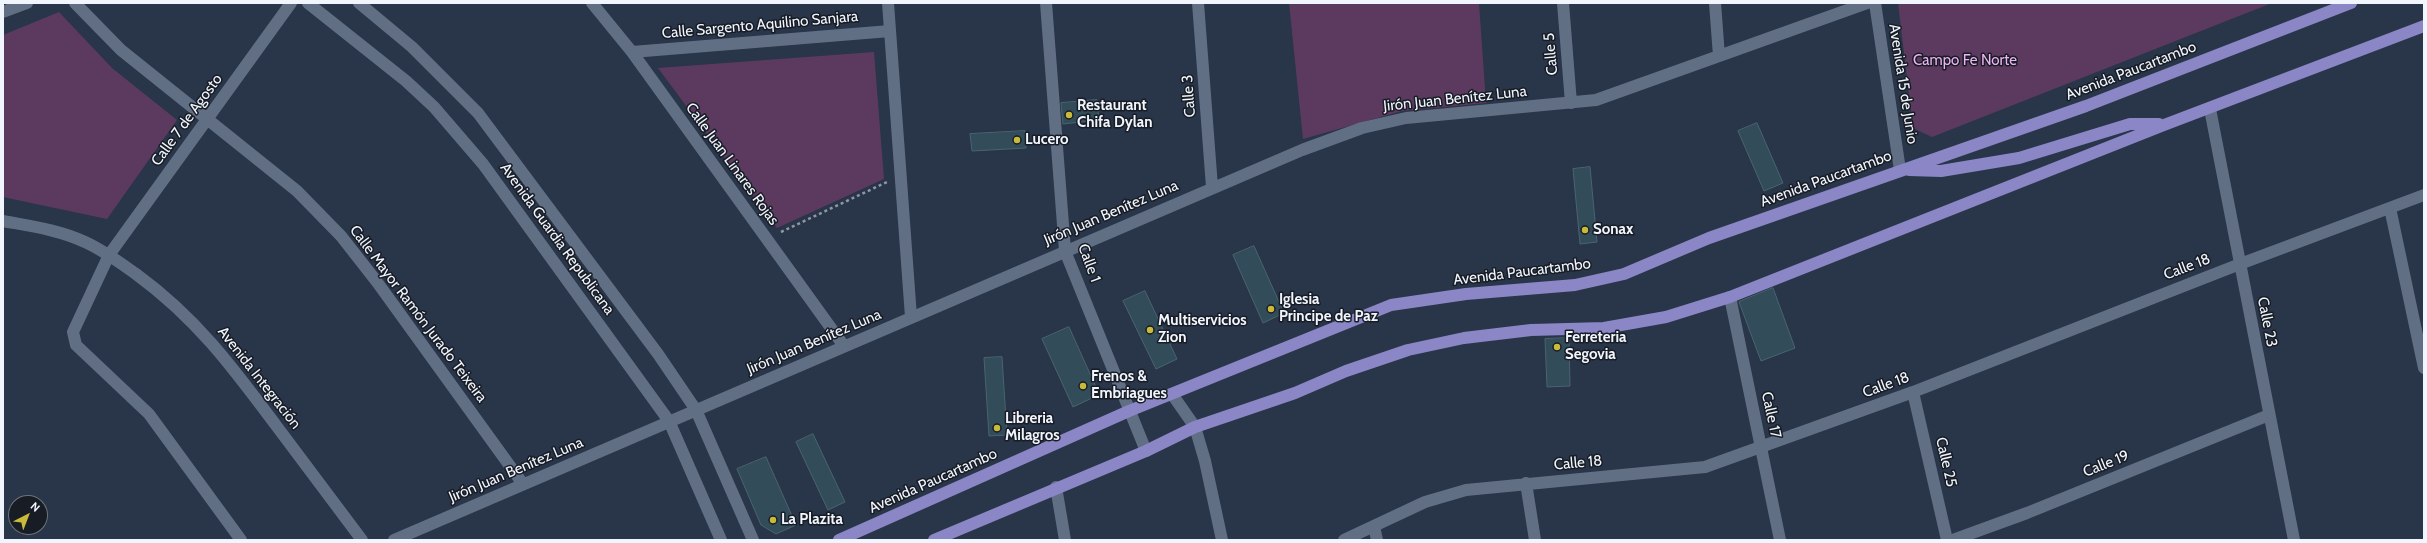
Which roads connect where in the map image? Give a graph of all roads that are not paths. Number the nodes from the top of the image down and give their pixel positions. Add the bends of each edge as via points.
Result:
1 (27, 3) edge
2 (75, 3) edge
3 (291, 3) edge
4 (308, 3) edge
5 (359, 3) edge
6 (592, 3) edge
7 (888, 3) edge
8 (1046, 3) edge
9 (1198, 3) edge
10 (1562, 3) edge
11 (1715, 3) edge
12 (1867, 3) edge
13 (1875, 3) edge
14 (2351, 3) edge
15 (3, 12) edge
16 (2424, 26) edge
17 (890, 31) junction
18 (632, 52) junction
19 (1719, 56) junction
20 (1571, 103) junction
21 (2210, 109) junction
22 (207, 119) junction
23 (2164, 125) junction
24 (1900, 170) junction
25 (1212, 187) junction
26 (2424, 195) edge
27 (2390, 208) junction
28 (3, 221) edge
29 (1065, 251) junction
30 (109, 255) junction
31 (2240, 264) junction
32 (1730, 297) junction
33 (911, 317) junction
34 (844, 346) junction
35 (2424, 368) edge
36 (1913, 392) junction
37 (1172, 394) junction
38 (696, 410) junction
39 (1129, 411) junction
40 (2269, 415) junction
41 (669, 421) junction
42 (1195, 427) junction
43 (1761, 448) junction
44 (1146, 451) junction
45 (1526, 483) junction
46 (523, 484) junction
47 (1056, 487) junction
48 (1374, 526) junction
49 (241, 540) edge
50 (362, 540) edge
51 (394, 540) edge
52 (720, 540) edge
53 (753, 540) edge
54 (839, 540) edge
55 (934, 540) edge
56 (1065, 540) edge
57 (1222, 540) edge
58 (1344, 540) edge
59 (1377, 540) edge
60 (1535, 540) edge
61 (1780, 540) edge
62 (1947, 540) edge
63 (1953, 540) edge
64 (2294, 540) edge

1 - 15 street
2 - 22 street, Calle Mayor Ramón Jurado Teixeira via 121,50
3 - 22 street, Calle 7 de Agosto
4 - 41 street, Avenida Guardia Republicana via 406,81 459,135 507,196
5 - 38 street, Avenida Guardia Republicana via 412,47 478,113 658,354
6 - 18 street, Calle Juan Linares Rojas
7 - 17 street
8 - 29 street, Calle 1
9 - 25 street, Calle 3
10 - 20 street, Calle 5
11 - 19 street
12 - 19 street, Jirón Juan Benítez Luna
13 - 24 street, Avenida 15 de Junio
14 - 24 main road, Avenida Paucartambo via 2086,106
16 - 21 main road
17 - 18 street, Calle Sargento Aquilino Sanjara
17 - 33 street
18 - 34 street, Calle Juan Linares Rojas
19 - 20 street, Jirón Juan Benítez Luna via 1596,100
20 - 25 street, Jirón Juan Benítez Luna via 1383,122 1302,150
21 - 23 main road
21 - 31 street, Calle 23
22 - 30 street, Calle 7 de Agosto
22 - 46 street, Calle Mayor Ramón Jurado Teixeira via 297,191 341,236 373,276
23 - 24 main road via 2130,124 2019,158 1941,171
23 - 32 main road
24 - 37 main road, Avenida Paucartambo via 1709,238 1624,274 1575,285 1466,294 1392,305
25 - 29 street, Jirón Juan Benítez Luna
26 - 27 street, Calle 18
27 - 31 street, Calle 18
27 - 35 street
28 - 30 street, Avenida Integración via 51,230 84,241
29 - 33 street, Jirón Juan Benítez Luna
29 - 39 street, Calle 1
30 - 49 street, Calle 7 de Agosto via 73,332 76,345 153,418
30 - 50 street, Avenida Integración via 156,289 207,336
31 - 36 street, Calle 18
31 - 40 street, Calle 23
32 - 42 main road via 1666,317 1604,328 1532,330 1464,338 1408,350
32 - 43 street, Calle 17
33 - 34 street, Jirón Juan Benítez Luna
34 - 38 street, Jirón Juan Benítez Luna
36 - 43 street, Calle 18
36 - 62 street, Calle 25
37 - 39 main road, Avenida Paucartambo
37 - 42 street
38 - 41 street, Jirón Juan Benítez Luna
38 - 53 street, Avenida Guardia Republicana
39 - 44 street, Calle 1
39 - 54 main road, Avenida Paucartambo
40 - 63 street, Calle 19 via 2027,513
40 - 64 street, Calle 23
41 - 46 street, Jirón Juan Benítez Luna
41 - 52 street, Avenida Guardia Republicana
42 - 44 main road
42 - 57 street
43 - 45 street, Calle 18 via 1705,466
43 - 61 street, Calle 17
44 - 47 main road
45 - 48 street, Calle 18 via 1466,490 1425,502
45 - 60 street
46 - 51 street, Jirón Juan Benítez Luna
47 - 55 main road
47 - 56 street
48 - 58 street, Calle 18
48 - 59 street

